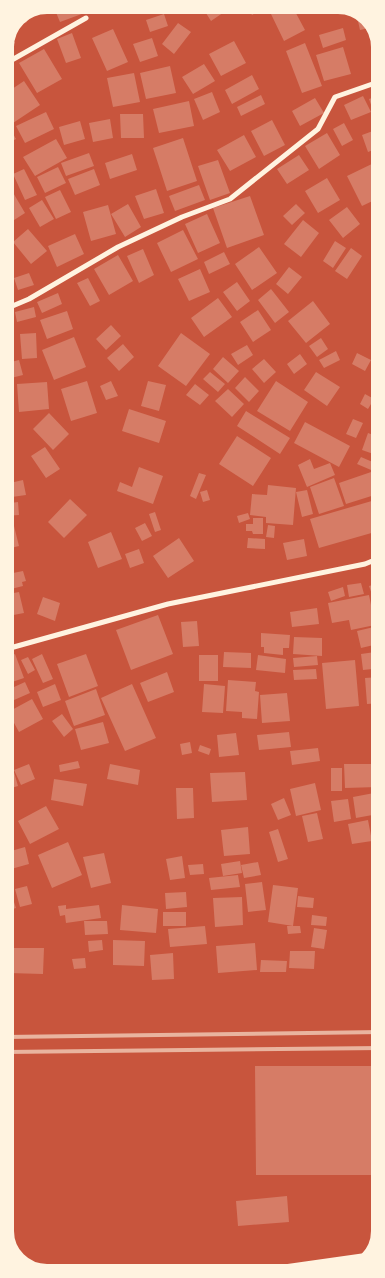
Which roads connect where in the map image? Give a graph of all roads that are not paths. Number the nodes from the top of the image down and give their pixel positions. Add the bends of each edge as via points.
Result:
1 (86, 18) dead end
2 (11, 60) edge
3 (374, 83) edge
4 (11, 307) edge
5 (374, 560) edge
6 (11, 648) edge
7 (359, 1260) edge
8 (309, 1267) edge

1 - 2 street
3 - 4 street via 335,97 318,129 230,199 182,217 126,244
5 - 6 street via 168,604
7 - 8 main road

